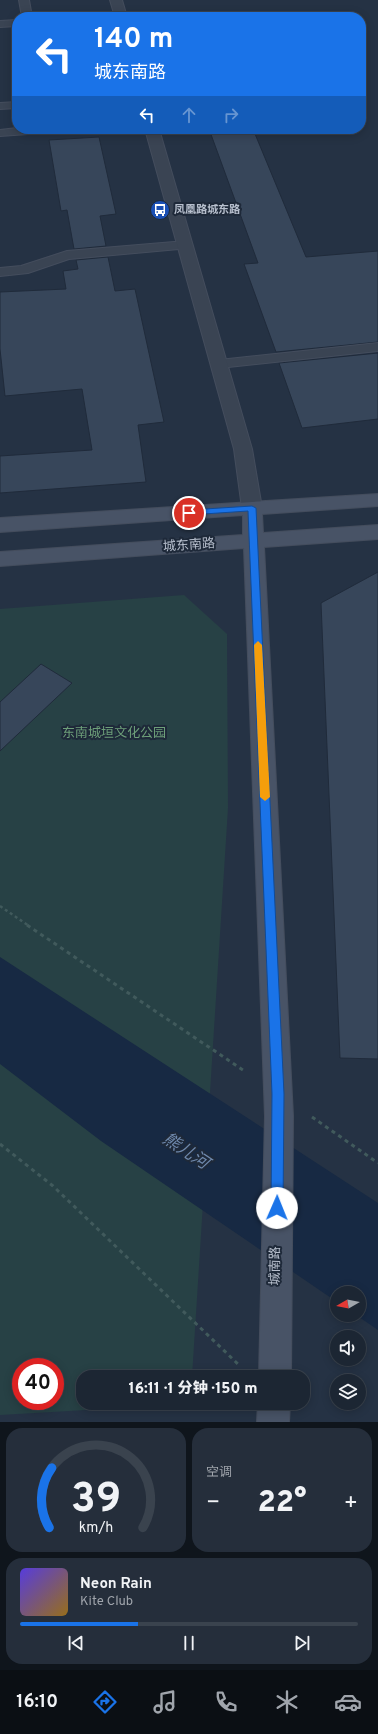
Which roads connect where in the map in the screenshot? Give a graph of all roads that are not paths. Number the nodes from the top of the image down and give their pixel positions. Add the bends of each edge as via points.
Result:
1 (24, 0) edge
2 (116, 0) edge
3 (26, 12) edge
4 (120, 12) edge
5 (12, 23) edge
6 (0, 24) edge
7 (12, 105) edge
8 (0, 106) edge
9 (12, 132) edge
10 (0, 133) edge
11 (153, 134) edge
12 (186, 245) junction
13 (0, 272) edge
14 (378, 347) edge
15 (219, 364) junction
16 (378, 500) edge
17 (252, 508) junction
18 (0, 525) edge
19 (378, 532) edge
20 (254, 541) junction
21 (0, 559) edge
22 (275, 1370) edge
23 (273, 1410) edge
24 (272, 1422) edge

1 - 3 lane
2 - 4 street
5 - 6 lane
7 - 8 lane
9 - 10 lane
11 - 12 street
12 - 13 lane via 67,255 23,270
12 - 15 street
14 - 15 lane
15 - 17 street via 243,449
16 - 17 street
17 - 18 street
17 - 20 street, 城南路
19 - 20 street, 城东南路
20 - 21 street, 城东南路
20 - 22 street, 城南路 via 278,1105
23 - 24 street

